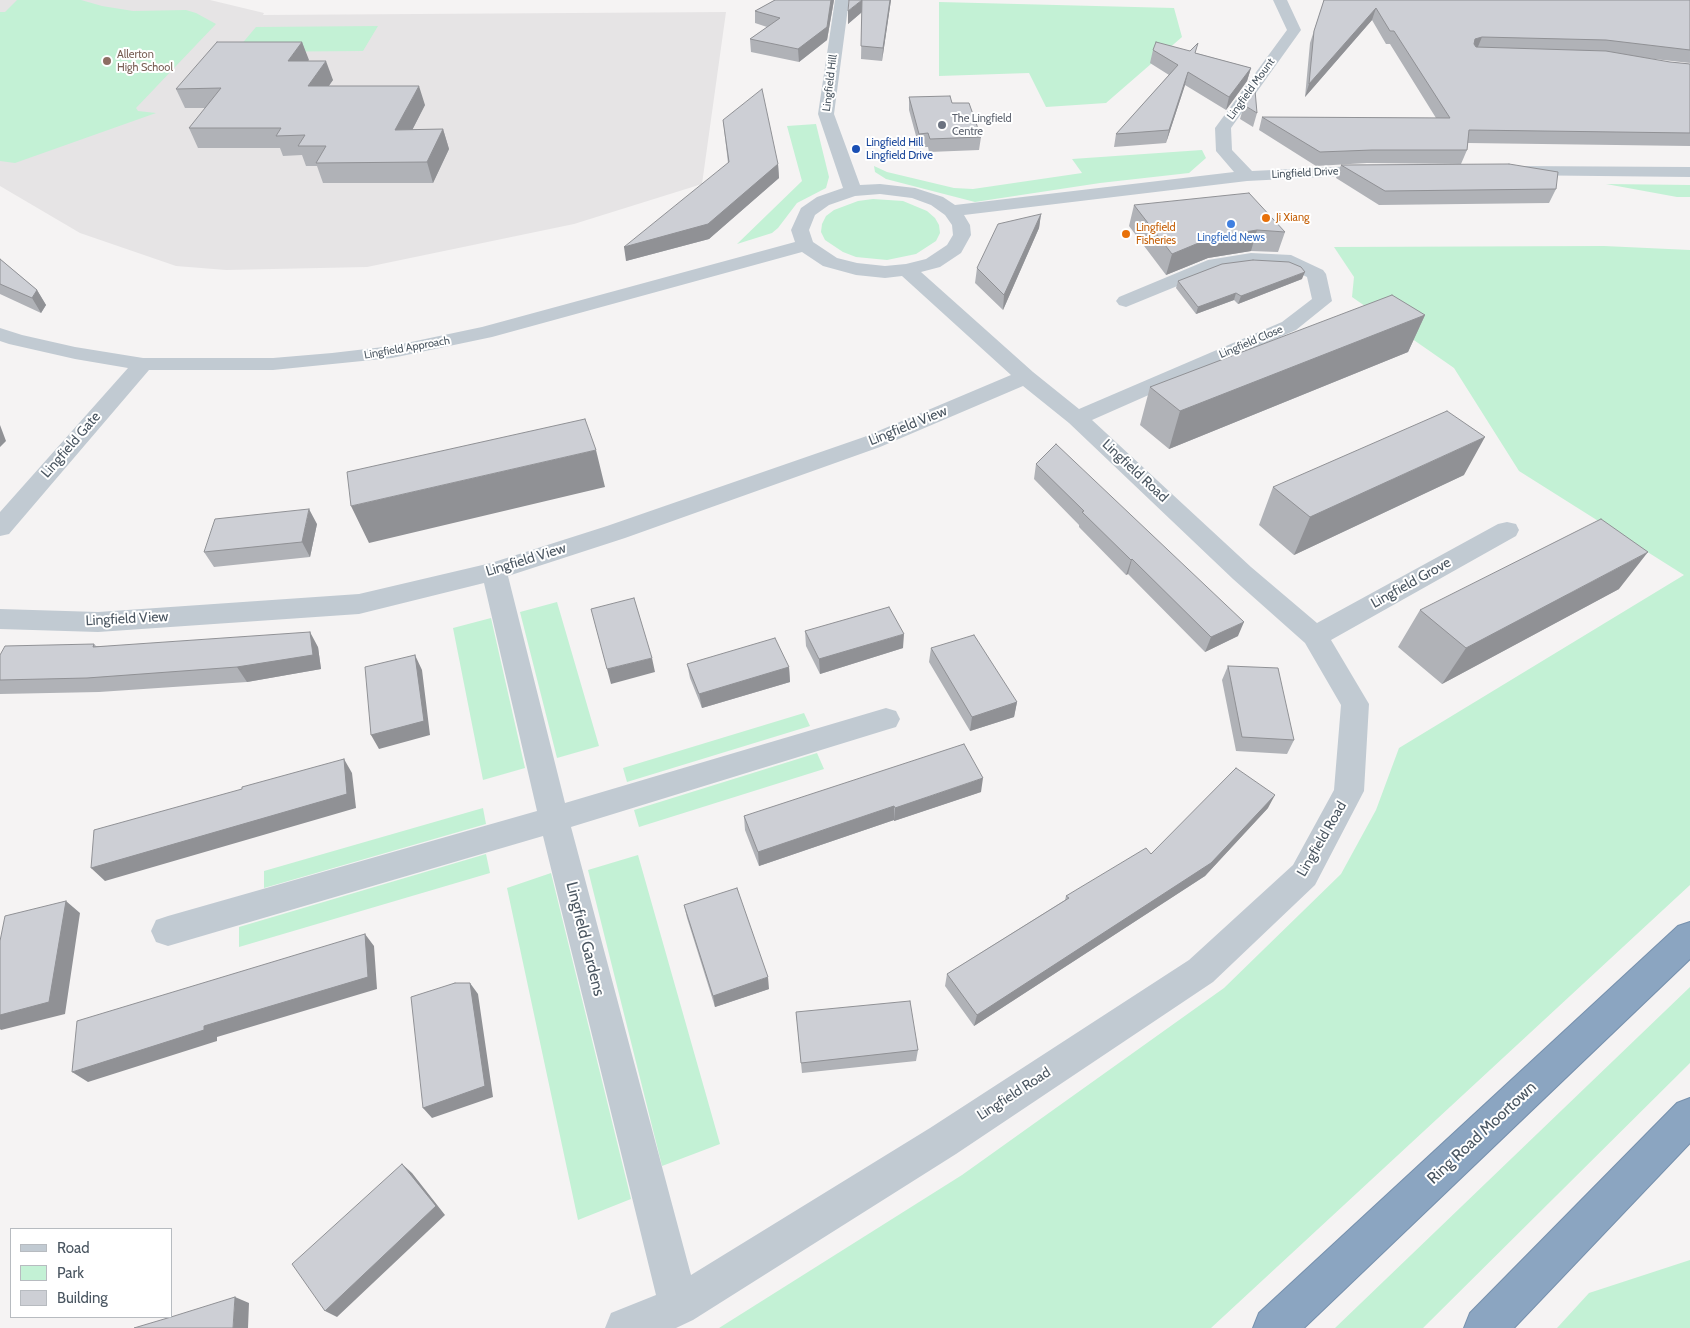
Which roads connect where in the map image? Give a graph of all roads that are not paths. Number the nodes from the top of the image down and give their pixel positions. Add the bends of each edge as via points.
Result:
1 (842, 0) edge
2 (1280, 0) edge
3 (1396, 170) edge
4 (1494, 171) edge
5 (1690, 172) edge
6 (1247, 176) junction
7 (854, 191) junction
8 (952, 211) junction
9 (806, 244) junction
10 (907, 270) junction
11 (1126, 301) dead end
12 (0, 334) edge
13 (143, 364) junction
14 (1026, 377) junction
15 (1077, 418) junction
16 (0, 528) edge
17 (1506, 530) dead end
18 (494, 572) junction
19 (0, 619) edge
20 (1315, 636) junction
21 (886, 719) dead end
22 (554, 819) junction
23 (168, 931) dead end
24 (1690, 937) edge
25 (1690, 1116) edge
26 (679, 1306) junction
27 (626, 1328) edge
28 (1274, 1328) edge
29 (1485, 1328) edge

1 - 7 street, Lingfield Hill via 826,114
2 - 6 street, Lingfield Mount via 1294,30 1223,128 1224,151
3 - 6 street, Lingfield Drive
4 - 5 street
6 - 8 street, Lingfield Drive
7 - 8 street via 880,189 915,193
7 - 9 street via 822,201 807,212 800,230
8 - 10 street via 961,225 962,235 954,249 933,263
9 - 10 street via 830,262 856,269
9 - 13 street, Lingfield Approach via 485,333 392,352 273,364
10 - 14 street, Lingfield Road
11 - 15 street, Lingfield Close via 1215,264 1251,259 1291,261 1316,274 1322,301 1289,326
12 - 13 street, Lingfield Approach via 75,354
13 - 16 street, Lingfield Gate
14 - 15 street, Lingfield Road
14 - 18 street, Lingfield View via 872,442
15 - 20 street, Lingfield Road via 1242,573
17 - 20 street, Lingfield Grove
18 - 19 street, Lingfield View via 359,604 98,622
18 - 22 street, Lingfield Gardens
20 - 26 street, Lingfield Road via 1355,704 1349,791 1304,875 1202,971 943,1141
21 - 22 street
22 - 23 street
22 - 26 street, Lingfield Gardens
24 - 28 highway, Ring Road Moortown
25 - 29 highway
26 - 27 street, Lingfield Road

